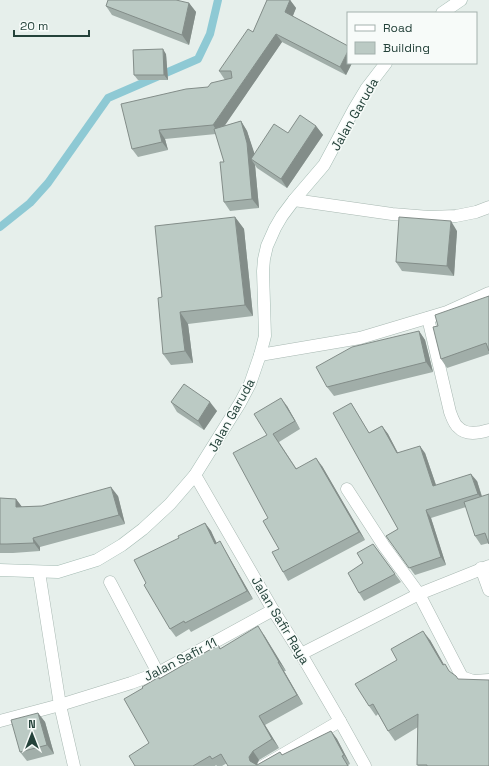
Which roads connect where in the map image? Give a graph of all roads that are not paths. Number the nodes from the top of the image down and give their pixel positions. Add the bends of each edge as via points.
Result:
1 (462, 0) edge
2 (444, 12) edge
3 (385, 64) edge
4 (294, 200) junction
5 (489, 207) edge
6 (489, 293) edge
7 (428, 318) junction
8 (260, 355) junction
9 (489, 430) edge
10 (196, 475) junction
11 (347, 489) dead end
12 (485, 567) edge
13 (0, 570) edge
14 (39, 572) junction
15 (110, 582) dead end
16 (489, 590) edge
17 (419, 594) junction
18 (273, 610) junction
19 (301, 654) junction
20 (158, 674) junction
21 (489, 680) edge
22 (60, 705) junction
23 (0, 721) edge
24 (340, 721) junction
25 (74, 766) edge
26 (263, 766) edge
27 (365, 766) edge

1 - 2 street
3 - 4 street, Jalan Garuda via 354,109 324,165
4 - 5 street via 430,217 456,216
4 - 8 street, Jalan Garuda via 275,228 264,259 265,336
6 - 7 street
7 - 8 street via 360,338
7 - 9 street via 450,412 457,427 471,433
8 - 10 street, Jalan Garuda via 240,403
10 - 14 street, Jalan Garuda via 170,504 122,545 97,560 79,566 58,572
10 - 18 street, Jalan Safir Raya
11 - 17 street
12 - 16 street
12 - 17 street
13 - 14 street, Jalan Garuda
14 - 22 street
15 - 20 street
17 - 19 street
17 - 21 street via 462,677 473,681
18 - 19 street, Jalan Safir Raya
18 - 20 street, Jalan Safir 11
19 - 24 street, Jalan Safir Raya
20 - 22 street, Jalan Safir 11
22 - 23 street, Jalan Safir 11
22 - 25 street
24 - 26 street
24 - 27 street, Jalan Safir Raya

